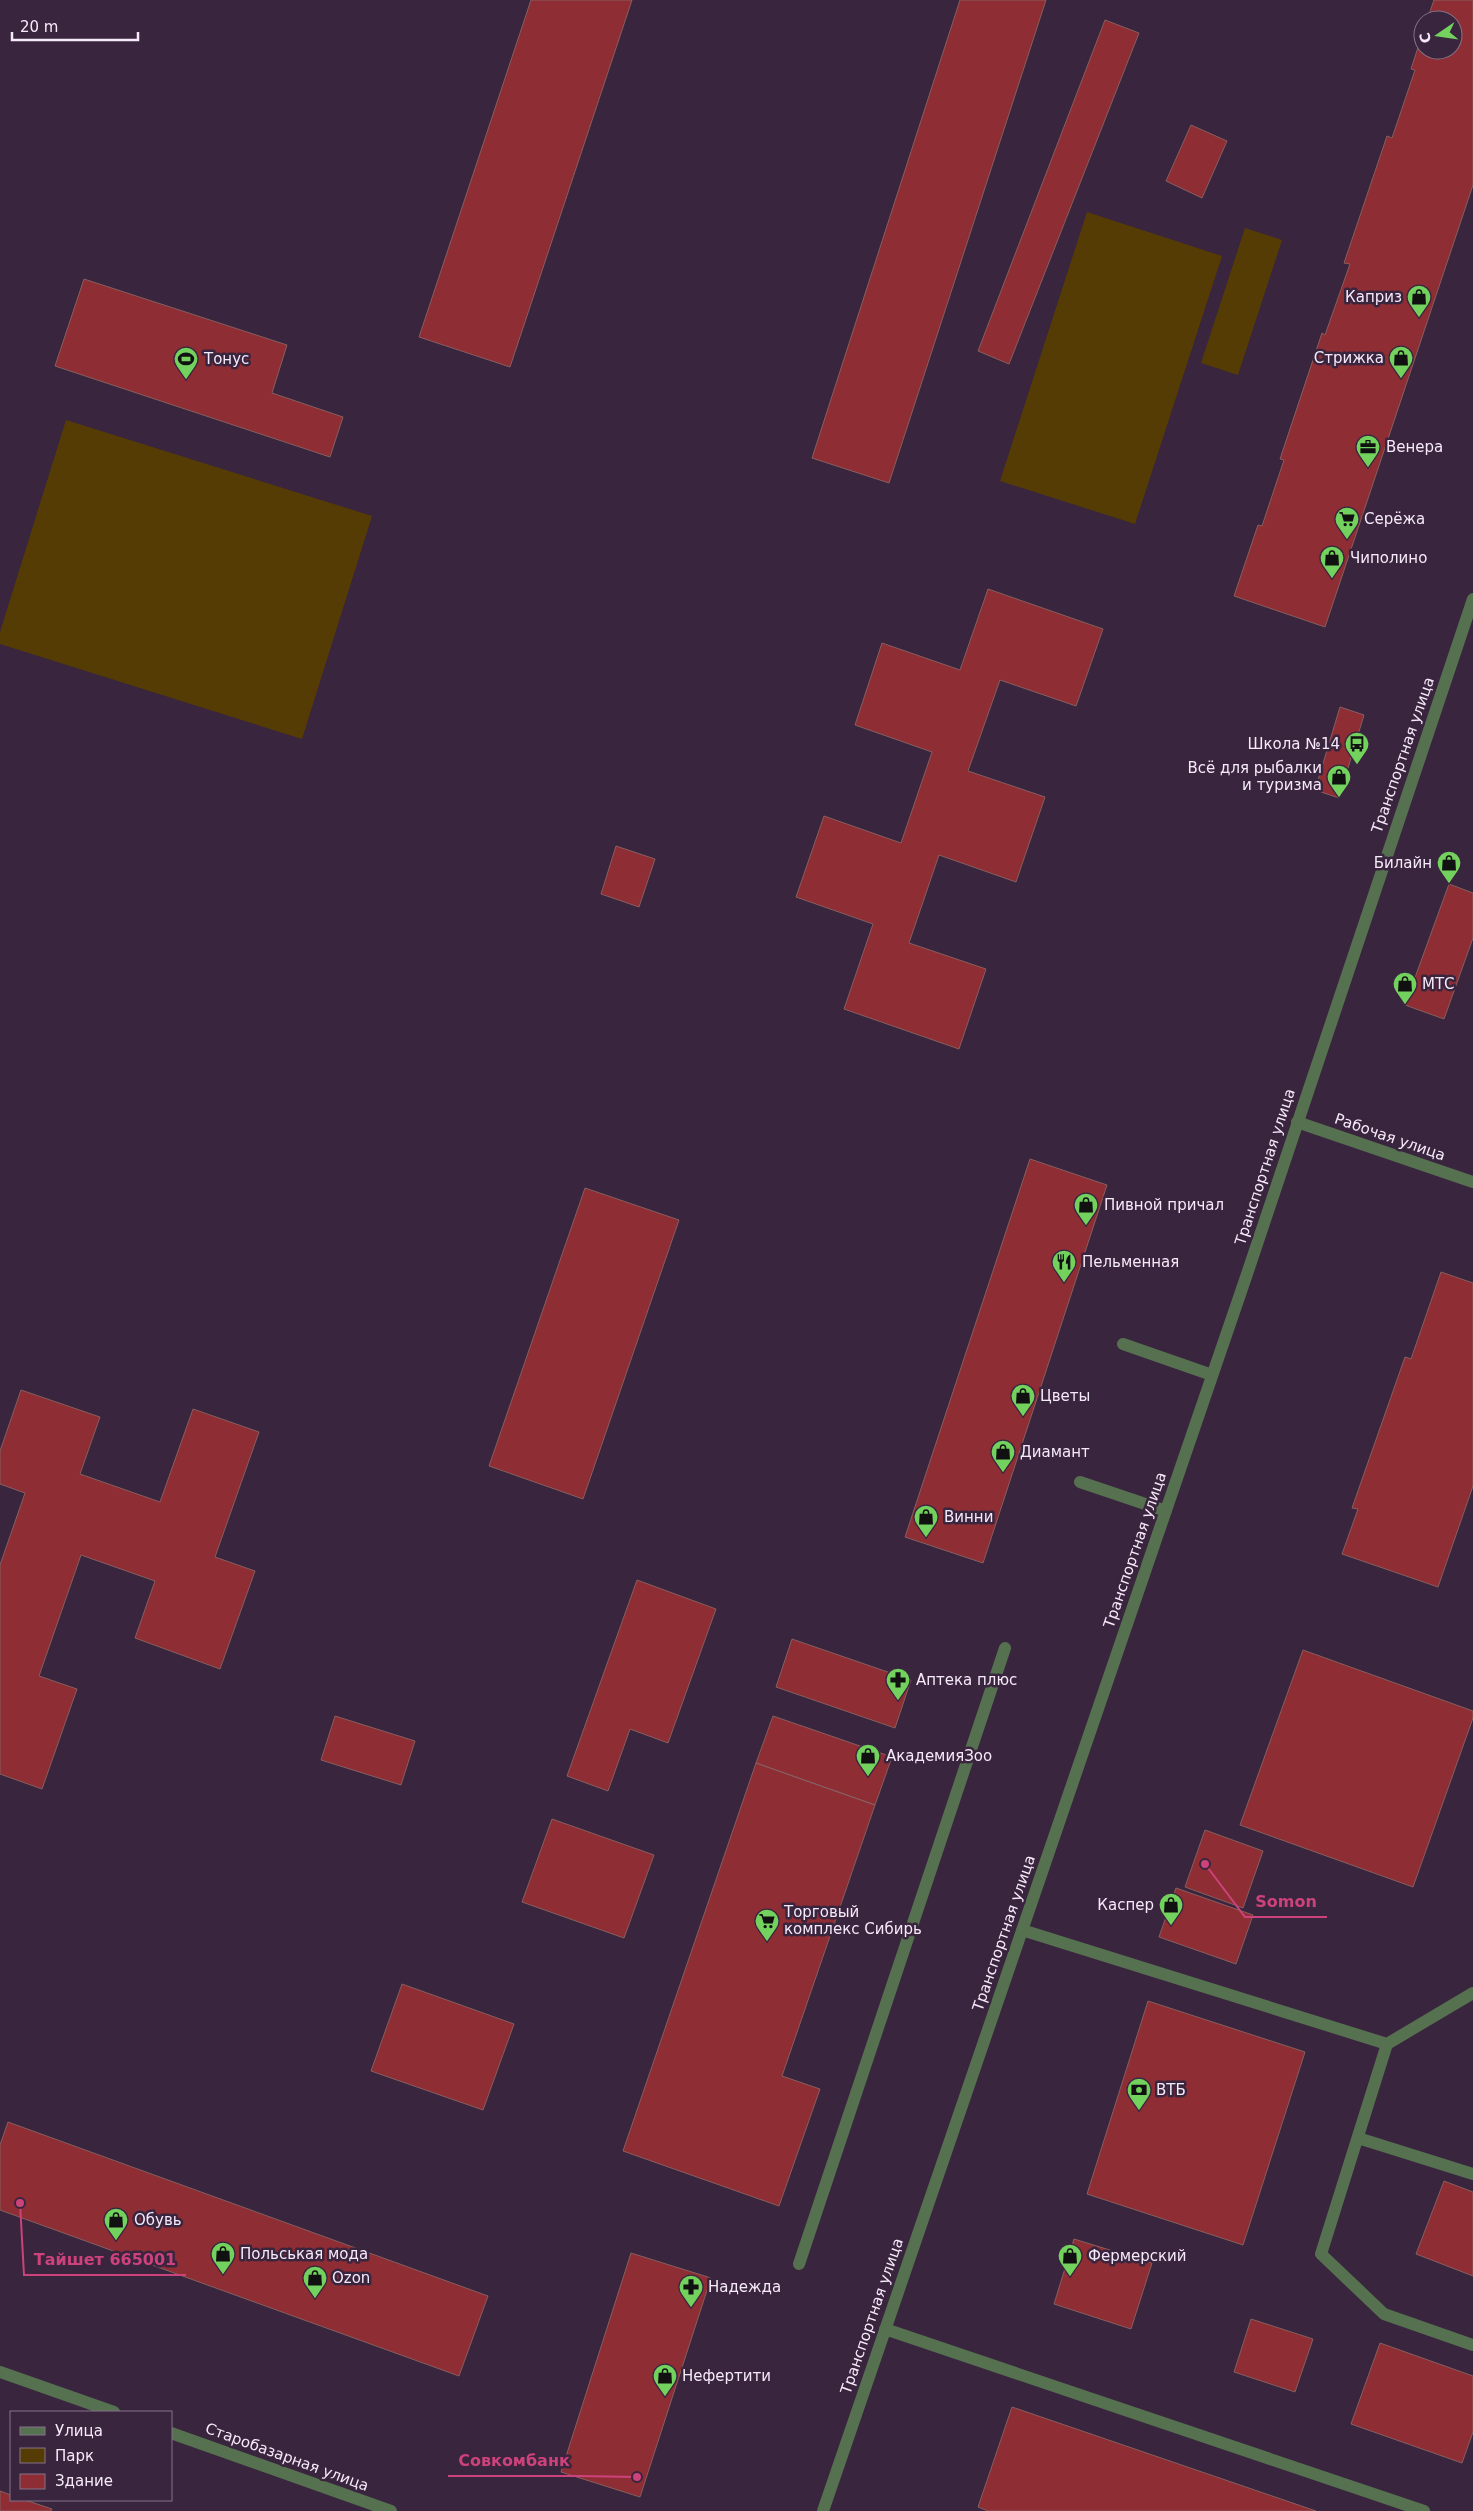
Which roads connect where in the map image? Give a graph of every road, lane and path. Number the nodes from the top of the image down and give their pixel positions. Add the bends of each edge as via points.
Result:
1 (1473, 599) edge
2 (1297, 1122) junction
3 (1473, 1182) edge
4 (1123, 1344) dead end
5 (1212, 1375) junction
6 (1080, 1482) dead end
7 (1166, 1511) junction
8 (1005, 1648) dead end
9 (1022, 1930) junction
10 (1473, 1993) edge
11 (1387, 2044) junction
12 (1358, 2138) junction
13 (1473, 2174) edge
14 (799, 2264) dead end
15 (885, 2329) junction
16 (1473, 2345) edge
17 (0, 2372) edge
18 (111, 2411) edge
19 (172, 2433) edge
20 (391, 2511) edge
21 (823, 2511) edge
22 (1424, 2511) edge

1 - 2 street, Транспортная улица
2 - 3 street, Рабочая улица
2 - 5 street, Транспортная улица
4 - 5 street
5 - 7 street, Транспортная улица
6 - 7 street
7 - 9 street, Транспортная улица
8 - 14 street
9 - 11 street
9 - 15 street, Транспортная улица
10 - 11 street
11 - 12 street
12 - 13 street
12 - 16 street via 1321,2254 1384,2314
15 - 21 street, Транспортная улица
15 - 22 street
17 - 18 street
19 - 20 street, Старобазарная улица

